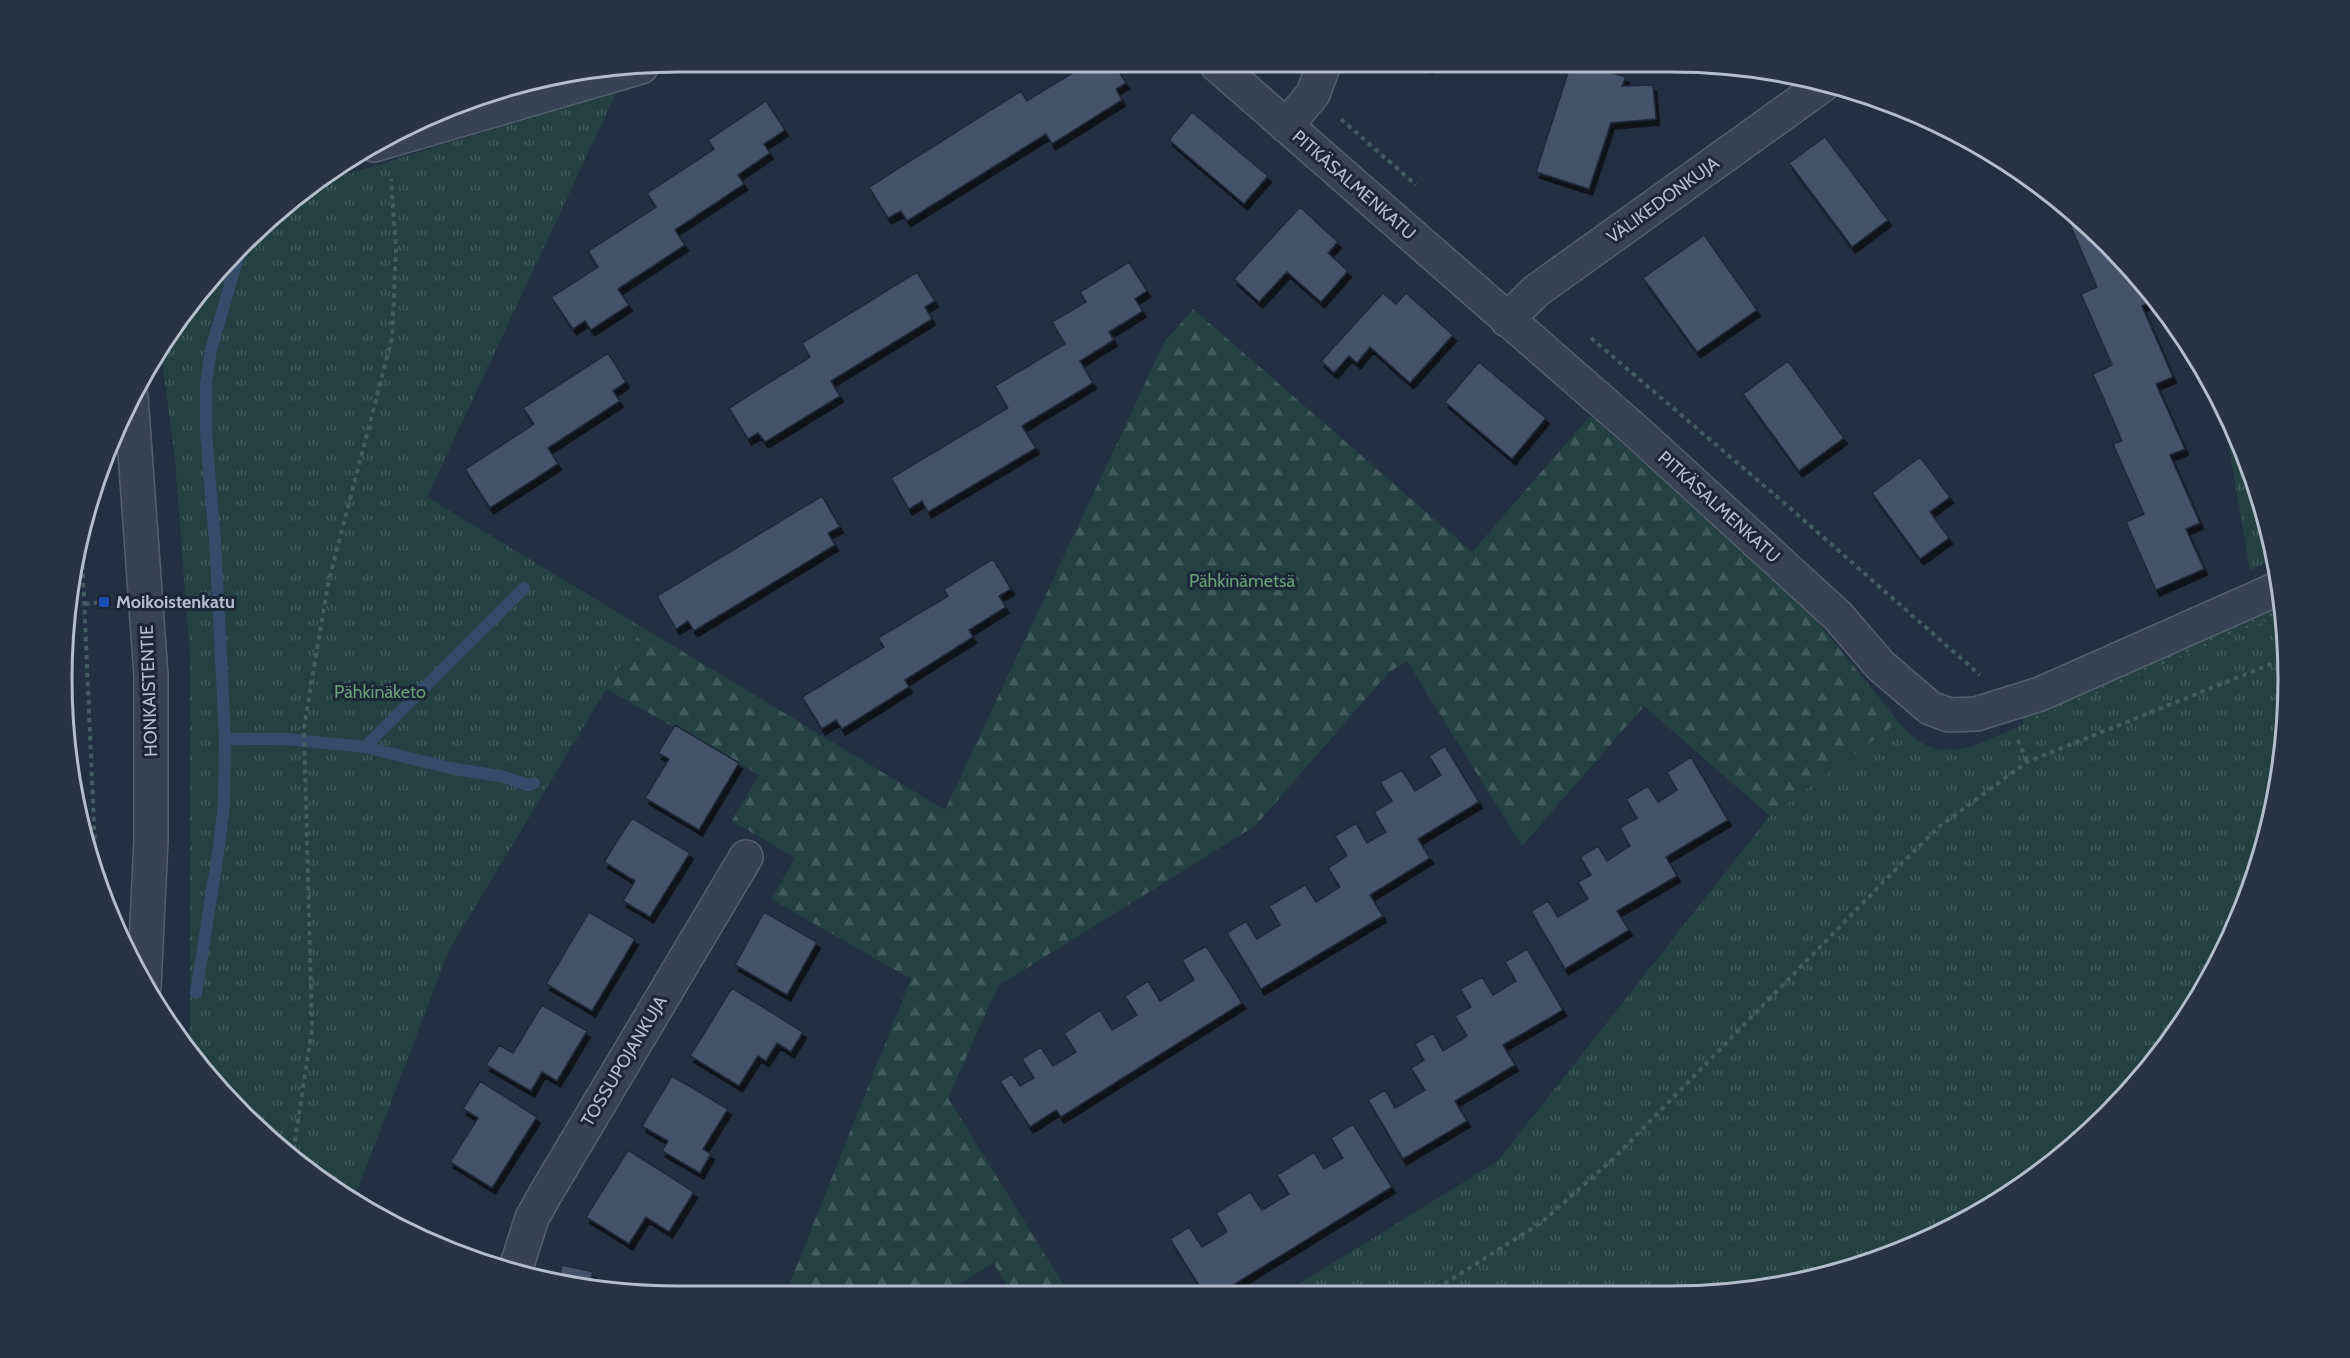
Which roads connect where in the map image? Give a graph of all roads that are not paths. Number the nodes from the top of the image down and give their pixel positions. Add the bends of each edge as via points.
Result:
1 (1225, 72) edge
2 (1318, 79) edge
3 (585, 80) edge
4 (1816, 90) edge
5 (1287, 126) junction
6 (382, 157) edge
7 (1508, 320) junction
8 (131, 419) edge
9 (2272, 592) edge
10 (746, 857) dead end
11 (145, 967) edge
12 (517, 1264) edge

1 - 5 street, PITKÄSALMENKATU
2 - 5 street
3 - 6 street
4 - 7 street, VÄLIKEDONKUJA via 1536,291
5 - 7 street, PITKÄSALMENKATU
7 - 9 street, PITKÄSALMENKATU via 1838,616 1880,664 1930,708 1949,715 1976,714 2040,694
8 - 11 street, HONKAISTENTIE via 151,676 152,840
10 - 12 street, TOSSUPOJANKUJA via 546,1193 532,1218

